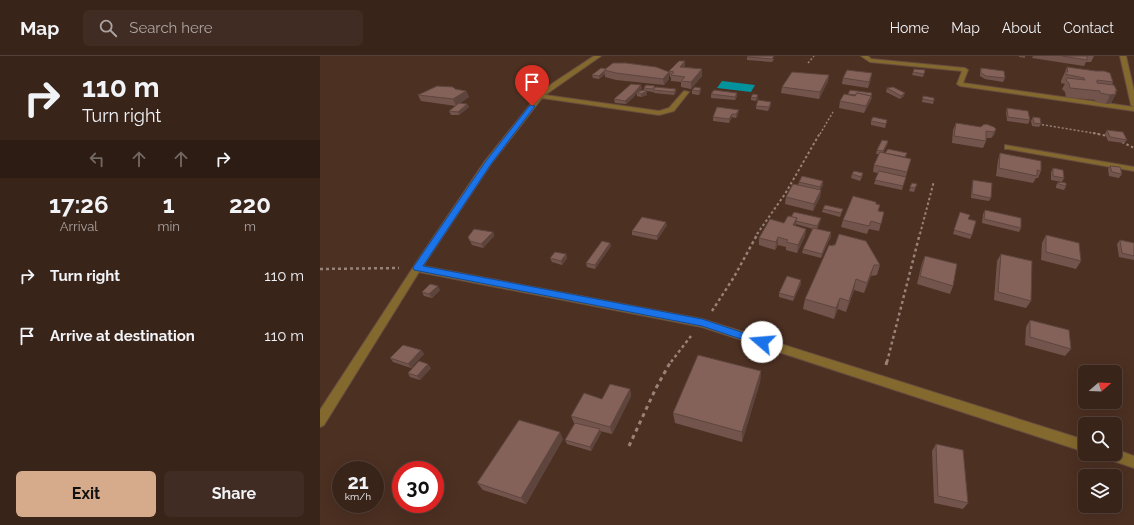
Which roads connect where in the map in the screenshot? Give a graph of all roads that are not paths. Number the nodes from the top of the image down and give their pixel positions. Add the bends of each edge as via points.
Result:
1 (598, 56) edge
2 (864, 56) edge
3 (1123, 56) edge
4 (1131, 79) edge
5 (686, 92) edge
6 (540, 96) junction
7 (1134, 105) edge
8 (1134, 109) edge
9 (1008, 147) dead end
10 (1134, 169) edge
11 (417, 268) junction
12 (320, 422) edge
13 (1078, 444) edge
14 (1122, 458) edge
15 (1134, 462) edge

1 - 6 street
2 - 8 street via 870,60 965,70 960,84
3 - 4 street
4 - 7 street
5 - 6 street via 672,111 667,113
6 - 11 street via 488,163
9 - 10 street
11 - 12 street
11 - 13 street via 702,323
14 - 15 street

